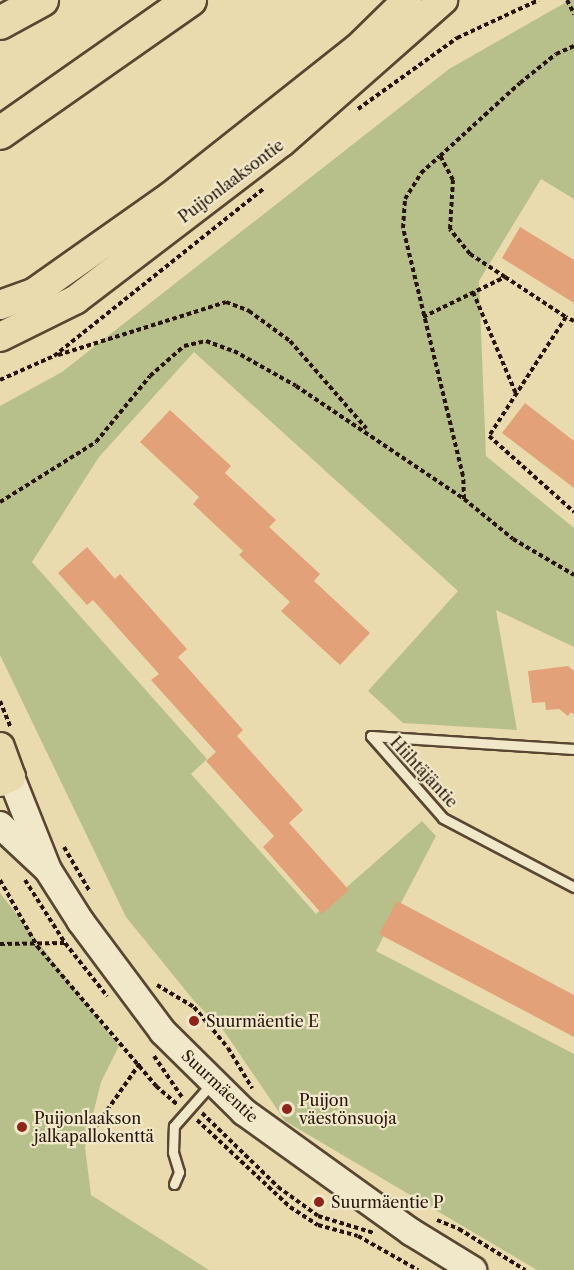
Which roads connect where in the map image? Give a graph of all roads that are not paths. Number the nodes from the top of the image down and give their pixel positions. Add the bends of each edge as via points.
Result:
1 (42, 0) edge
2 (190, 0) edge
3 (407, 0) edge
4 (443, 0) edge
5 (0, 23) edge
6 (0, 133) edge
7 (0, 305) edge
8 (0, 337) edge
9 (3, 745) edge
10 (574, 749) edge
11 (6, 780) edge
12 (0, 825) edge
13 (48, 870) junction
14 (574, 886) edge
15 (213, 1081) junction
16 (174, 1184) dead end
17 (473, 1270) edge

1 - 5 highway
2 - 6 highway
3 - 7 main road, Puijonlaaksontie via 358,48 171,196 35,292
4 - 8 main road, Puijonlaaksontie via 282,142 75,300
9 - 11 main road, Suurmäentie
10 - 14 lane, Hiihtäjäntie via 371,736 443,818
11 - 13 main road, Suurmäentie
12 - 13 main road, Suurmäentie
13 - 15 main road, Suurmäentie via 133,994 163,1032
15 - 16 lane via 174,1126 173,1152 179,1172
15 - 17 main road, Suurmäentie via 244,1112 411,1232

